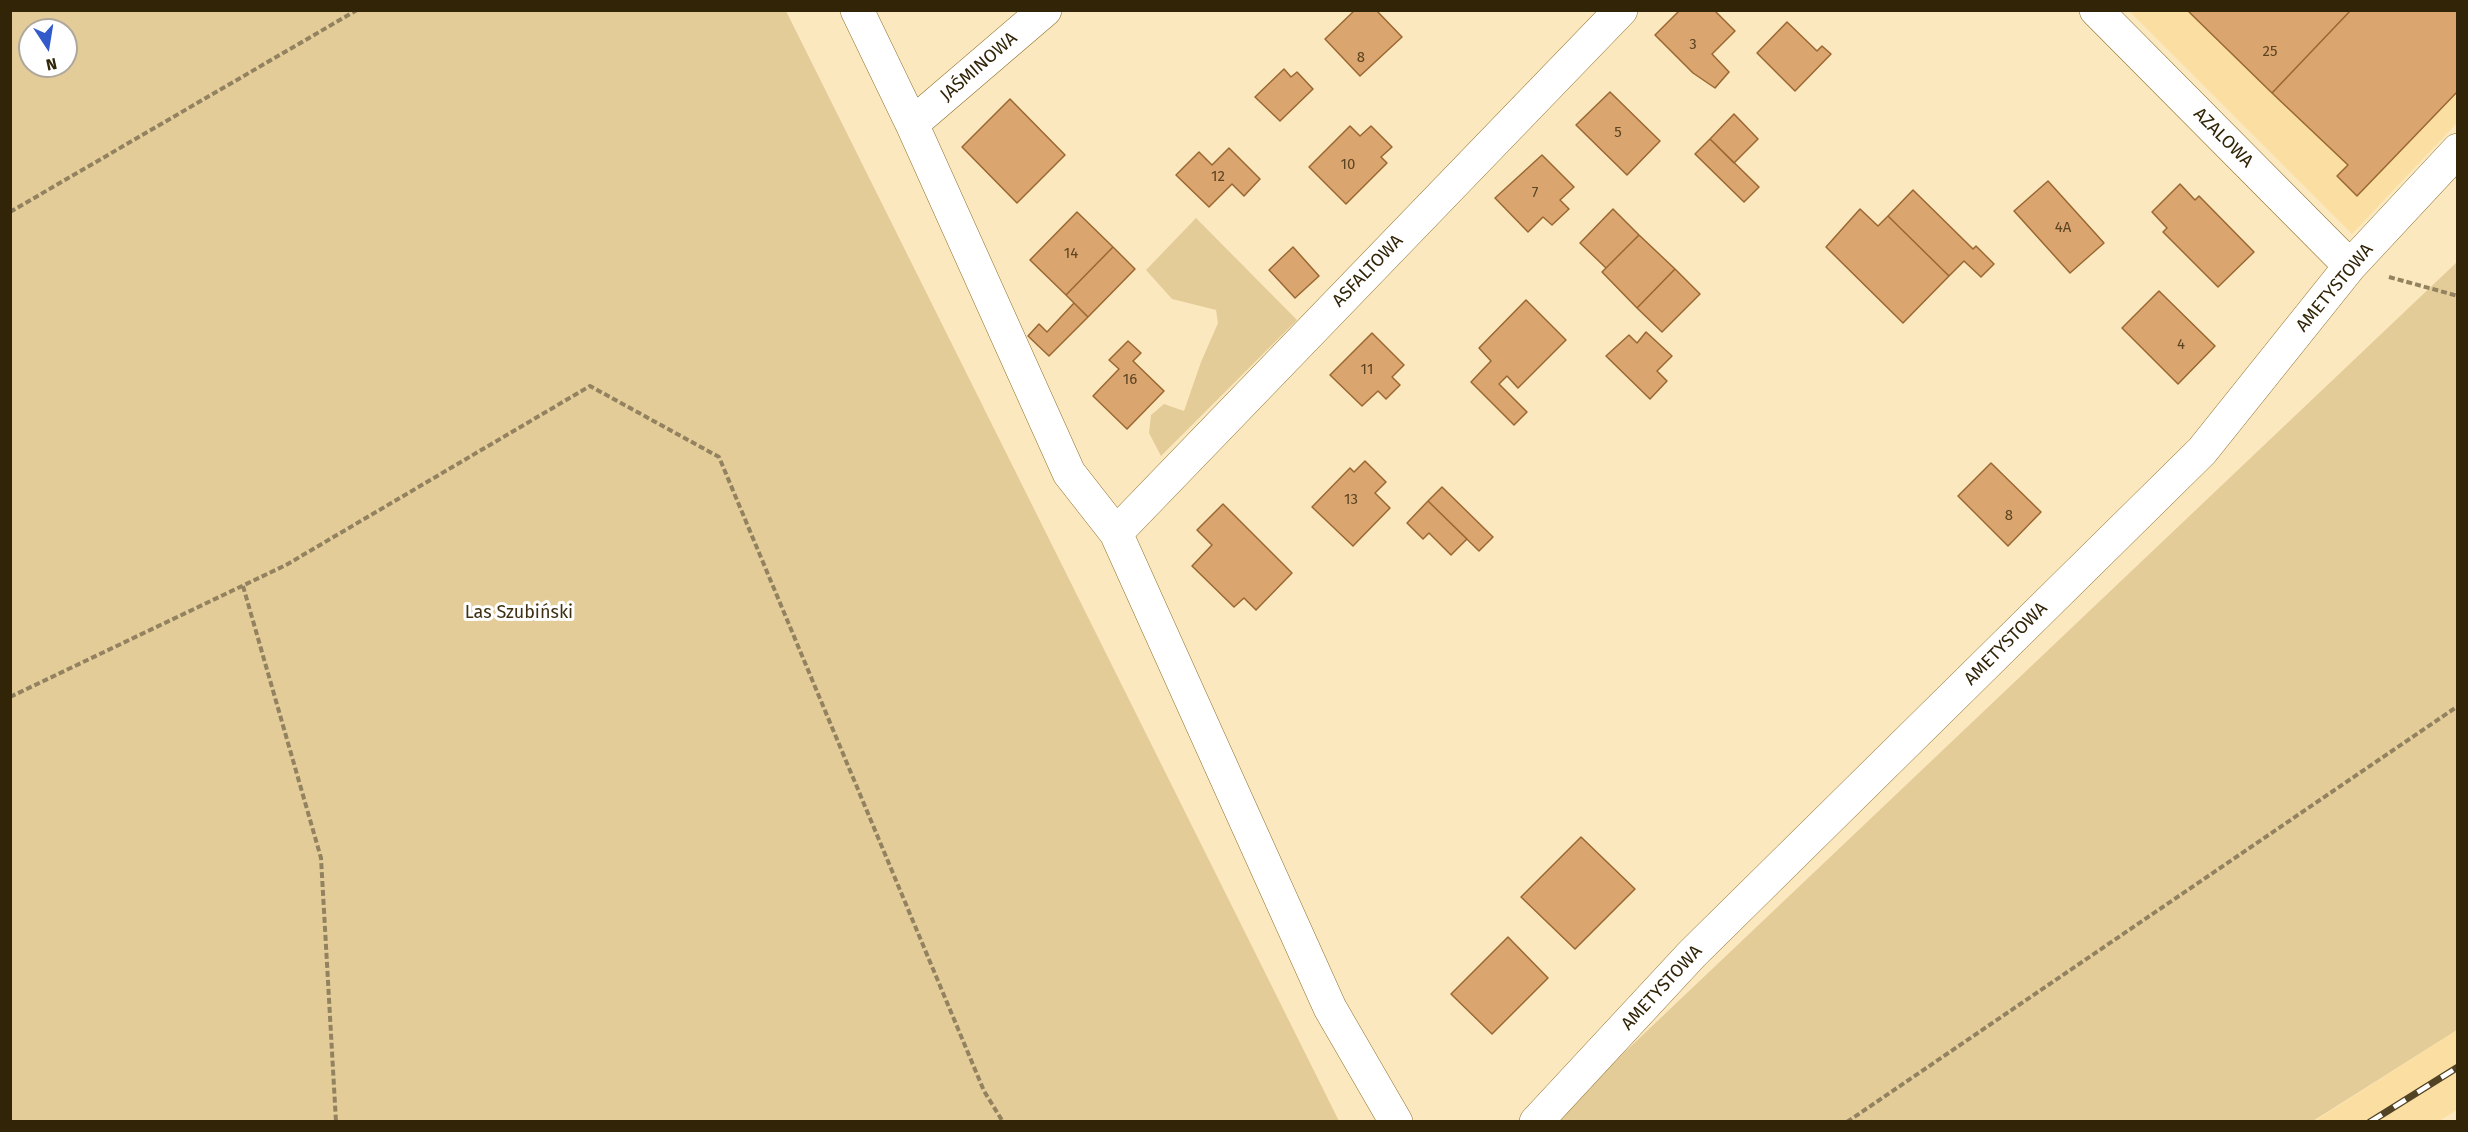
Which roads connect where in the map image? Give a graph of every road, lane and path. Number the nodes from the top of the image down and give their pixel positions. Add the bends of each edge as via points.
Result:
1 (357, 10) edge
2 (857, 10) edge
3 (1045, 10) edge
4 (1621, 10) edge
5 (2096, 10) edge
6 (912, 124) junction
7 (2457, 150) edge
8 (10, 212) edge
9 (2350, 266) junction
10 (2457, 296) edge
11 (1116, 533) junction
12 (243, 586) junction
13 (10, 697) edge
14 (2457, 706) edge
15 (336, 1122) edge
16 (1003, 1122) edge
17 (1396, 1122) edge
18 (1536, 1122) edge
19 (1847, 1122) edge

1 - 8 path
2 - 6 street
3 - 6 street, JAŚMINOWA
4 - 11 street, ASFALTOWA
5 - 9 street, AZALOWA
6 - 11 street via 1069,473
7 - 9 street, AMETYSTOWA
9 - 10 path
9 - 18 street, AMETYSTOWA via 2202,451 1692,954
11 - 17 street via 1330,1008
12 - 13 path
12 - 15 path via 321,858
12 - 16 path via 286,565 590,387 719,457 984,1091
14 - 19 path

